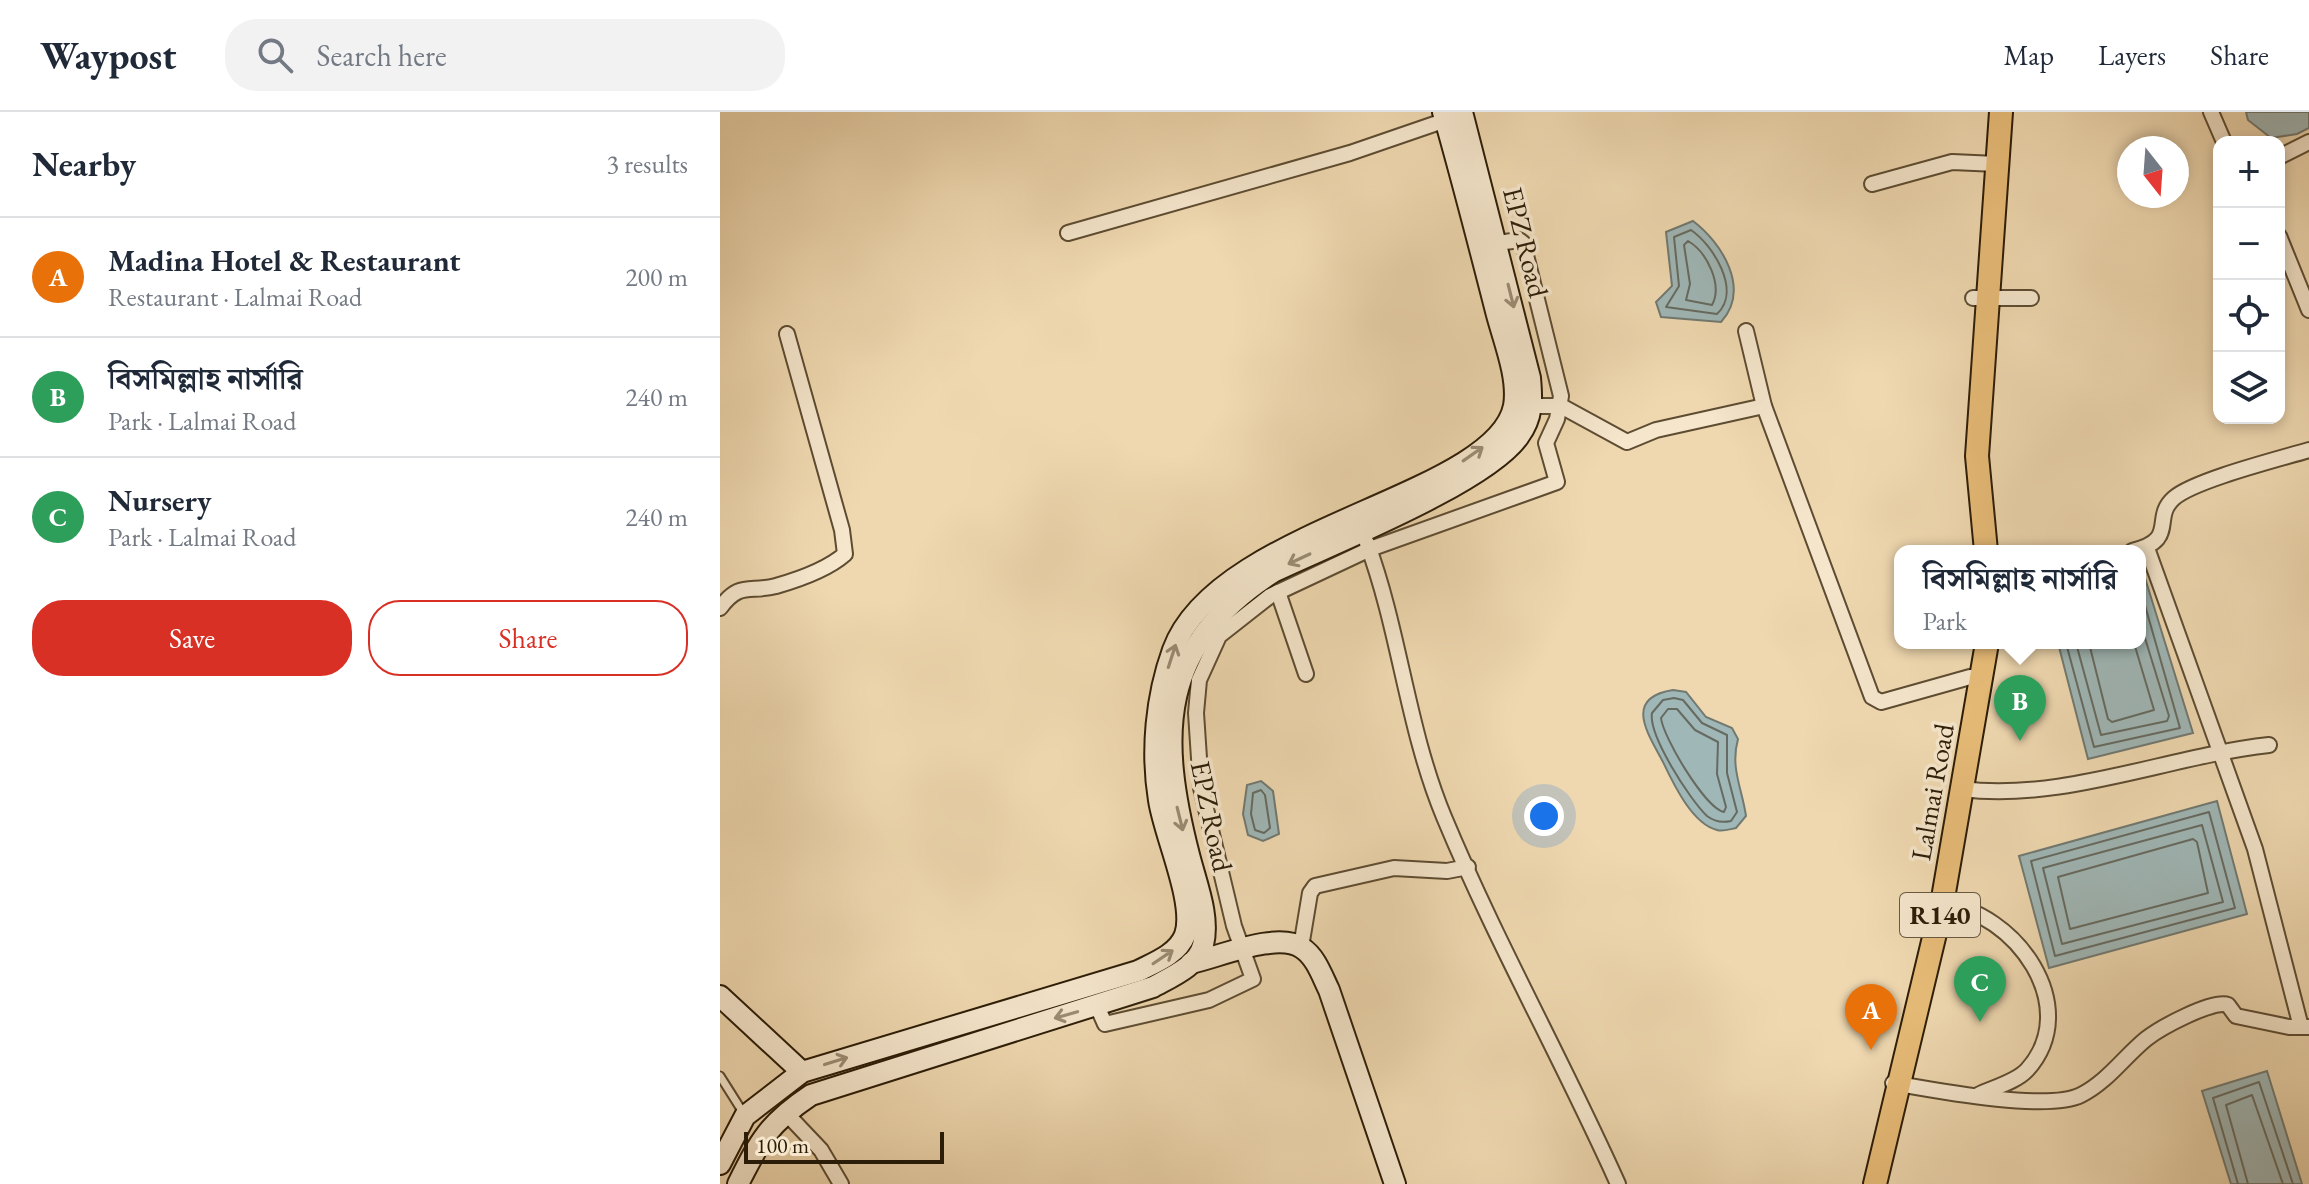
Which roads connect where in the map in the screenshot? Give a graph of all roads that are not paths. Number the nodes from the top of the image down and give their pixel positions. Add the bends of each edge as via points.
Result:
1 (1987, 112) edge
2 (2001, 112) edge
3 (2211, 112) edge
4 (1450, 115) edge
5 (2221, 136) edge
6 (2309, 142) edge
7 (2285, 154) edge
8 (1990, 164) junction
9 (1872, 184) dead end
10 (1474, 190) junction
11 (1068, 233) dead end
12 (1498, 243) junction
13 (2285, 251) edge
14 (2031, 298) dead end
15 (1979, 299) junction
16 (2309, 310) edge
17 (1746, 331) dead end
18 (787, 334) dead end
19 (1523, 406) junction
20 (1561, 406) junction
21 (1764, 406) junction
22 (2309, 450) edge
23 (1363, 531) junction
24 (1972, 545) edge
25 (1985, 545) edge
26 (2146, 545) edge
27 (2146, 564) edge
28 (1278, 592) junction
29 (720, 608) edge
30 (1973, 649) edge
31 (1986, 649) edge
32 (1306, 674) dead end
33 (1970, 677) junction
34 (2269, 745) dead end
35 (2219, 750) junction
36 (1962, 789) junction
37 (1468, 867) junction
38 (1942, 904) junction
39 (1301, 947) junction
40 (1243, 949) junction
41 (1191, 963) junction
42 (720, 996) edge
43 (1097, 1006) junction
44 (2305, 1027) edge
45 (802, 1072) junction
46 (720, 1076) edge
47 (1895, 1083) junction
48 (1977, 1096) junction
49 (785, 1112) junction
50 (745, 1116) junction
51 (720, 1164) edge
52 (738, 1184) edge
53 (841, 1184) edge
54 (1395, 1184) edge
55 (1618, 1184) edge
56 (1863, 1184) edge
57 (1875, 1184) edge

1 - 8 main road
2 - 8 main road
3 - 5 street
4 - 10 main road, EPZ Road
4 - 11 street via 1350,153
6 - 7 street
8 - 9 street via 1952,162
8 - 15 main road
10 - 12 main road, EPZ Road
10 - 19 main road, EPZ Road via 1508,359
12 -> 19 main road, EPZ Road via 1530,378
12 - 20 street via 1523,243
13 - 16 street
14 - 15 street
15 - 24 main road via 1965,455
15 - 25 main road via 1977,456
17 - 21 street
18 - 29 street via 845,554 773,587 750,586 730,595
19 - 20 street
19 - 23 main road, EPZ Road via 1481,450
20 - 21 street via 1627,442 1656,430
20 - 23 street via 1546,443 1556,483
21 - 33 street via 1876,702
22 - 26 street via 2175,497 2162,535
23 - 28 street
23 - 37 street via 1420,748
23 -> 41 main road, EPZ Road via 1243,591 1195,644 1172,715 1170,762 1203,910 1203,947
45 -> 23 main road, EPZ Road via 1138,971 1168,956 1184,937 1187,917 1156,774 1159,713 1174,649 1186,625 1228,581 1278,551
27 - 35 street
28 - 32 street
28 - 40 street via 1219,636 1199,680 1201,788
30 - 33 main road, Lalmai Road / R140
31 - 36 main road, Lalmai Road / R140
33 - 47 main road, Lalmai Road / R140
34 - 35 street
35 - 36 street via 2060,786 1995,794
35 - 44 street via 2255,849
36 - 38 main road, Lalmai Road / R140
37 - 39 street via 1394,868 1323,883 1310,893
37 - 55 street
38 - 47 main road, Lalmai Road / R140
38 - 48 street via 1966,906 2011,935 2047,995 2050,1020 2044,1045 2025,1073
39 - 40 main road via 1283,941
39 - 54 main road via 1315,961 1329,990
40 - 41 main road
40 - 43 street via 1253,980 1209,1000 1105,1024
41 - 43 main road via 1153,987
42 - 45 main road
43 -> 49 main road via 811,1095
44 - 48 street via 2236,1016 2228,1005 2214,1003 2147,1038 2080,1096 2046,1102
45 - 50 main road, EPZ Road
46 - 50 lane
47 - 48 street
47 - 56 main road, Lalmai Road / R140
47 - 57 main road, Lalmai Road / R140
49 - 52 main road via 758,1144
49 - 53 street via 821,1150
50 - 51 main road, EPZ Road

